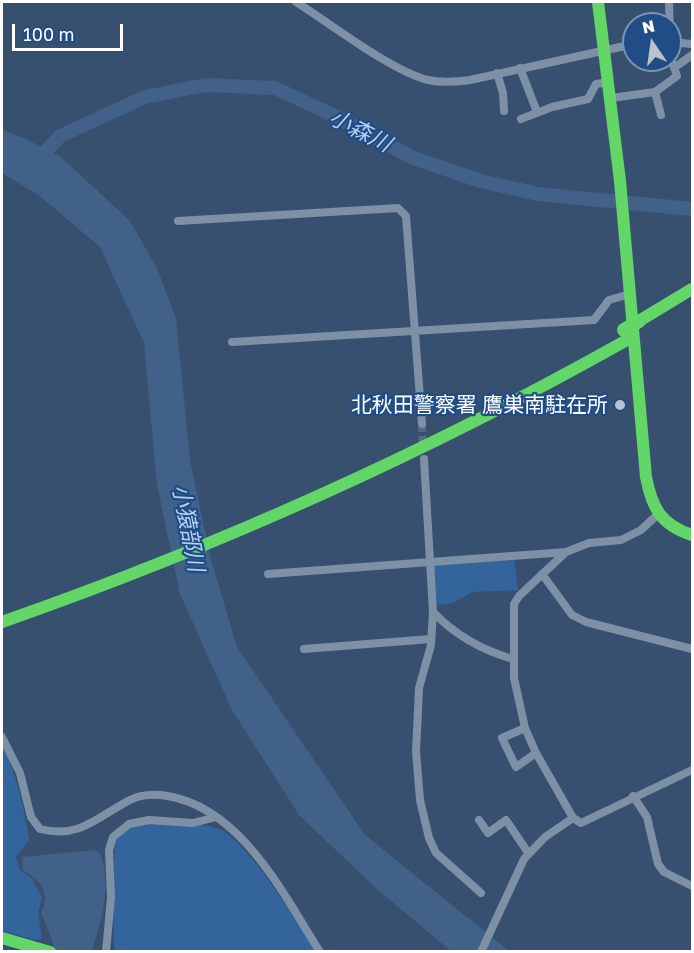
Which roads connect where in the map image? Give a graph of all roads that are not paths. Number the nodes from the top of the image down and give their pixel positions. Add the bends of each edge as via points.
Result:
1 (296, 2) edge
2 (598, 2) edge
3 (622, 46) edge
4 (605, 49) junction
5 (520, 68) junction
6 (676, 72) edge
7 (497, 73) junction
8 (609, 81) junction
9 (655, 92) junction
10 (611, 98) junction
11 (504, 111) dead end
12 (537, 112) junction
13 (661, 115) dead end
14 (521, 118) dead end
15 (178, 221) dead end
16 (693, 289) edge
17 (630, 294) junction
18 (693, 301) edge
19 (641, 326) junction
20 (415, 330) junction
21 (232, 342) dead end
22 (422, 424) tunnel mouth
23 (424, 459) tunnel mouth
24 (657, 515) junction
25 (693, 535) edge
26 (566, 552) junction
27 (429, 560) junction
28 (268, 574) dead end
29 (542, 574) junction
30 (118, 577) junction
31 (433, 612) junction
32 (2, 613) edge
33 (2, 622) edge
34 (431, 639) junction
35 (693, 648) edge
36 (304, 649) dead end
37 (513, 659) junction
38 (525, 728) junction
39 (2, 737) edge
40 (536, 753) junction
41 (693, 770) edge
42 (633, 796) junction
43 (216, 817) junction
44 (573, 818) junction
45 (479, 820) dead end
46 (529, 854) junction
47 (693, 886) edge
48 (481, 893) dead end
49 (2, 938) edge
50 (50, 951) edge
51 (106, 951) edge
52 (321, 951) edge
53 (481, 951) edge

1 - 7 street via 410,74 452,83
2 - 4 main road
3 - 4 street
4 - 5 street
4 - 8 main road
5 - 7 street
5 - 12 street
6 - 9 street via 677,76
7 - 11 street
8 - 10 main road
8 - 12 street via 597,84 588,99
9 - 10 street
9 - 13 street
10 - 17 main road
12 - 14 street
15 - 20 street via 398,208 406,216
16 - 19 main road
17 - 20 street via 609,300 594,320
17 - 24 main road via 643,458
18 - 19 main road
19 - 30 main road, bridge via 267,518
20 - 21 street
20 - 22 street
23 - 27 street
24 - 25 main road via 678,531
24 - 26 street via 641,530 621,540 589,543
26 - 27 street
26 - 29 street
27 - 28 street
27 - 31 street
29 - 35 street via 572,615
29 - 37 street via 514,604
30 - 32 main road
30 - 33 main road
31 - 34 street
31 - 37 street via 470,642
34 - 36 street
34 - 48 street via 419,688 416,751 420,800 436,853
37 - 38 street
38 - 40 street
38 - 40 street via 502,738 516,767
39 - 43 street via 40,829 67,833 141,795 158,794 197,804
40 - 44 street
41 - 42 street
42 - 44 street via 581,823
42 - 47 street via 647,817 658,864 664,872
43 - 51 street via 193,823 139,822 129,824 113,837 109,850 111,897
43 - 52 street via 236,834 269,874
44 - 46 street via 544,837
45 - 46 street via 488,833 506,820
46 - 53 street
49 - 50 main road

